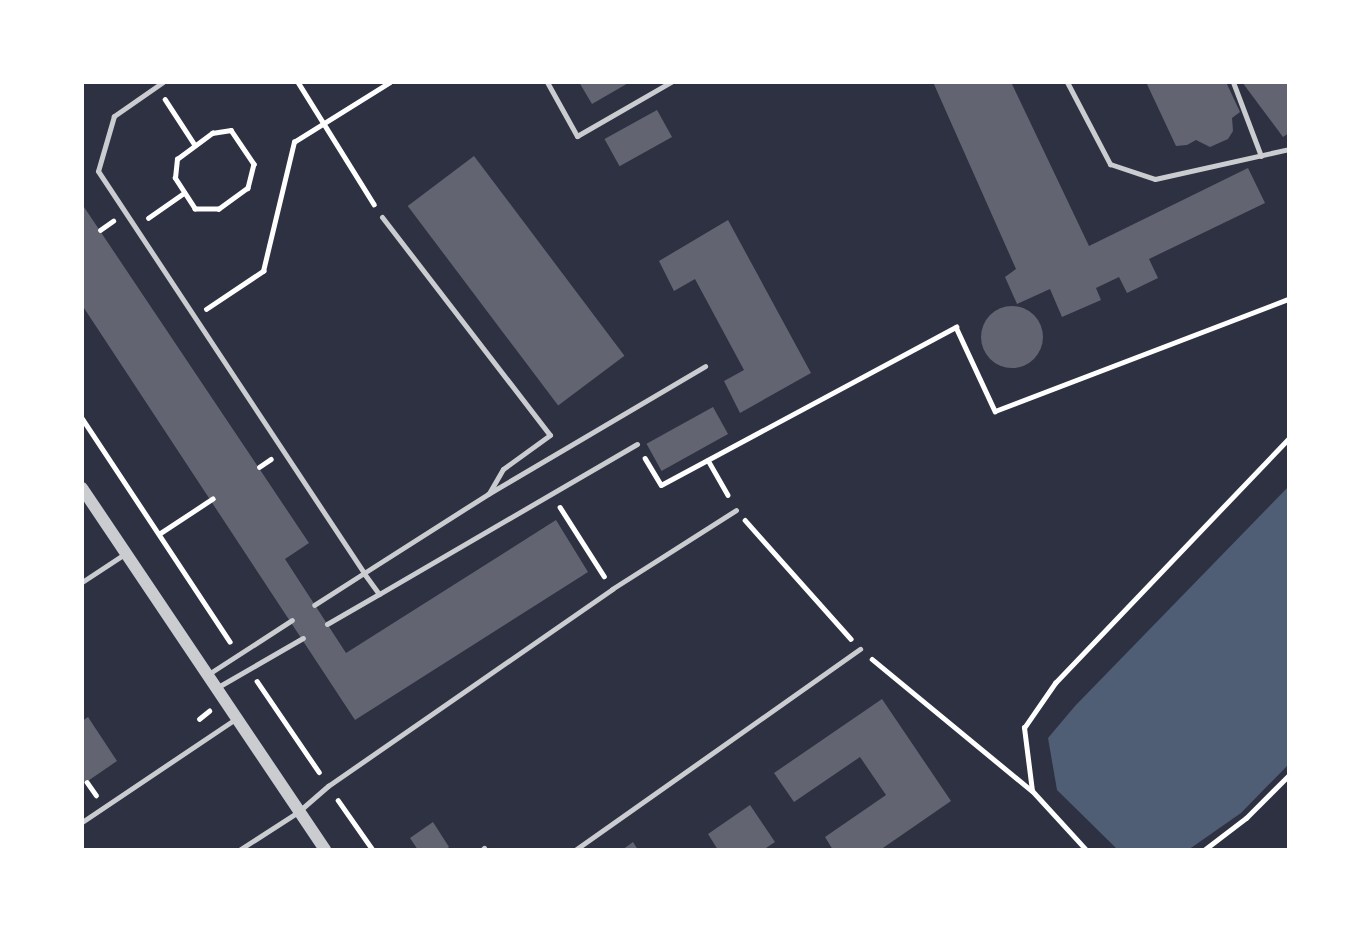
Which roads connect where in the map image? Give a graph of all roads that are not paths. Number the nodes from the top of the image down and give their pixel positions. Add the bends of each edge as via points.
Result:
1 (547, 82) edge
2 (671, 82) edge
3 (1067, 82) edge
4 (1233, 82) edge
5 (160, 84) edge
6 (1289, 149) edge
7 (1261, 156) junction
8 (382, 217) road end
9 (705, 366) dead end
10 (637, 444) road end
11 (82, 488) edge
12 (488, 494) junction
13 (736, 510) road end
14 (126, 553) junction
15 (364, 573) junction
16 (82, 582) edge
17 (379, 594) junction
18 (314, 605) dead end
19 (292, 620) dead end
20 (327, 624) dead end
21 (303, 638) dead end
22 (860, 649) road end
23 (207, 675) junction
24 (216, 688) junction
25 (237, 718) junction
26 (298, 811) junction
27 (82, 822) edge
28 (239, 850) edge
29 (325, 850) edge
30 (575, 850) edge

1 - 2 lane via 577,136
3 - 7 lane via 1110,164 1154,179
4 - 7 lane
5 - 15 lane via 114,116 98,171
6 - 7 lane
8 - 12 lane via 550,435 503,469
9 - 12 lane
10 - 17 lane
11 - 14 street
12 - 15 lane
13 - 26 lane via 612,589
14 - 16 lane
14 - 23 street
15 - 17 lane
15 - 18 lane
17 - 20 lane
19 - 23 lane
21 - 24 lane
22 - 30 lane
23 - 24 street
24 - 25 street
25 - 26 street
25 - 27 lane
26 - 28 lane
26 - 29 street

